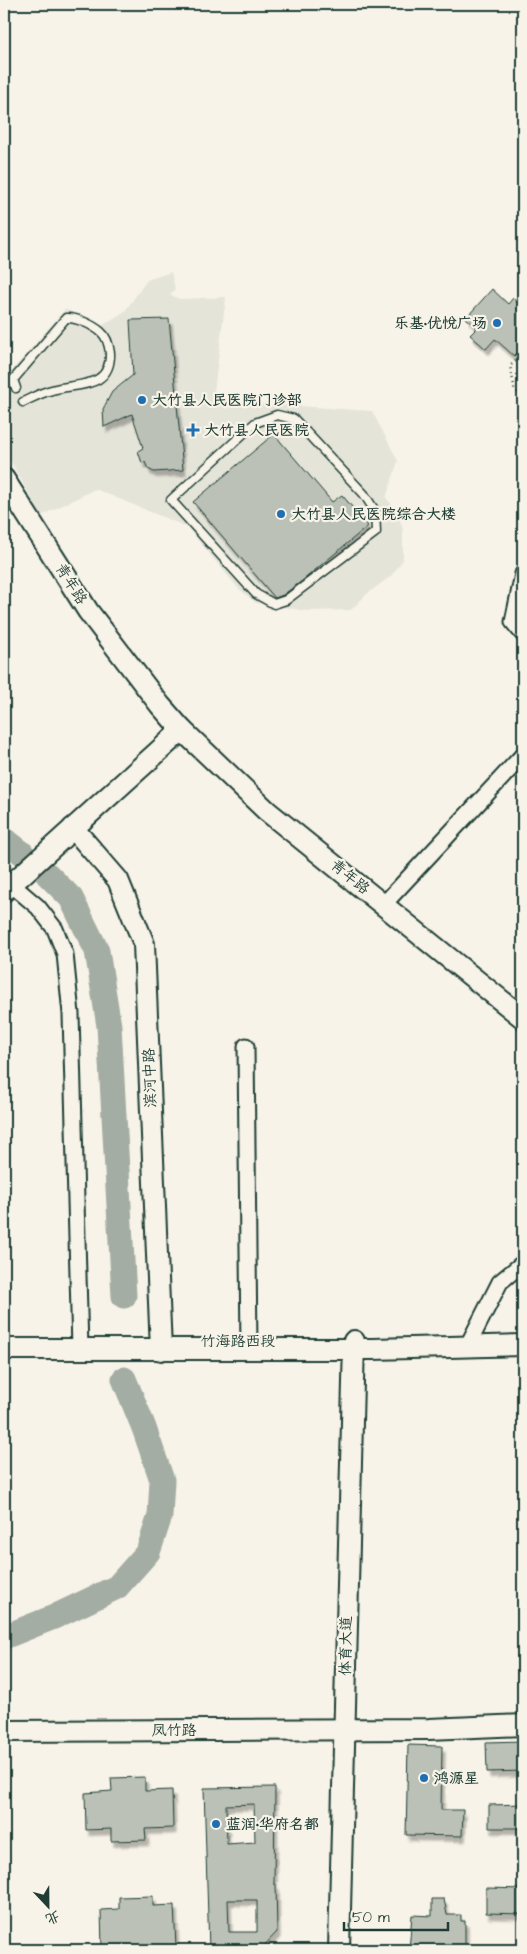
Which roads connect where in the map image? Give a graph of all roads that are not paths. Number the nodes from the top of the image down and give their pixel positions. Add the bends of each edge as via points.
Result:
1 (16, 388) dead end
2 (23, 402) dead end
3 (4, 479) edge
4 (171, 500) joint
5 (523, 574) edge
6 (523, 634) edge
7 (182, 730) junction
8 (523, 755) edge
9 (73, 828) junction
10 (7, 887) edge
11 (384, 904) junction
12 (523, 1018) edge
13 (246, 1046) dead end
14 (523, 1263) edge
15 (523, 1337) edge
16 (4, 1340) edge
17 (470, 1342) junction
18 (80, 1344) junction
19 (161, 1345) junction
20 (354, 1345) junction
21 (523, 1345) edge
22 (249, 1346) junction
23 (4, 1349) edge
24 (523, 1725) edge
25 (345, 1730) junction
26 (4, 1731) edge
27 (339, 1950) edge

1 - 2 lane via 13,380 66,318 72,317 105,336 110,356 106,370 96,381 83,386 52,389
3 - 7 street, 青年路 via 88,611
4 - 4 lane via 256,594 274,604 286,600 376,532 375,511 364,494 294,419 277,414 255,423
5 - 6 street via 513,622
7 - 9 street
7 - 11 street, 青年路 via 267,811
8 - 11 street
9 - 10 street
9 - 19 street, 滨河中路 via 118,880 144,944
10 - 18 street via 38,907 55,928 65,954 71,1014
11 - 12 street, 青年路
13 - 22 street
14 - 17 street via 500,1282
15 - 17 street, 竹海路西段
16 - 18 street, 竹海路西段
17 - 20 street, 竹海路西段
17 - 21 street, 竹海路西段
18 - 19 street, 竹海路西段
18 - 23 street, 竹海路西段
19 - 22 street, 竹海路西段
20 - 22 street, 竹海路西段
20 - 25 street, 体育大道
24 - 25 street, 凤竹路
25 - 26 street, 凤竹路
25 - 27 street, 体育大道

